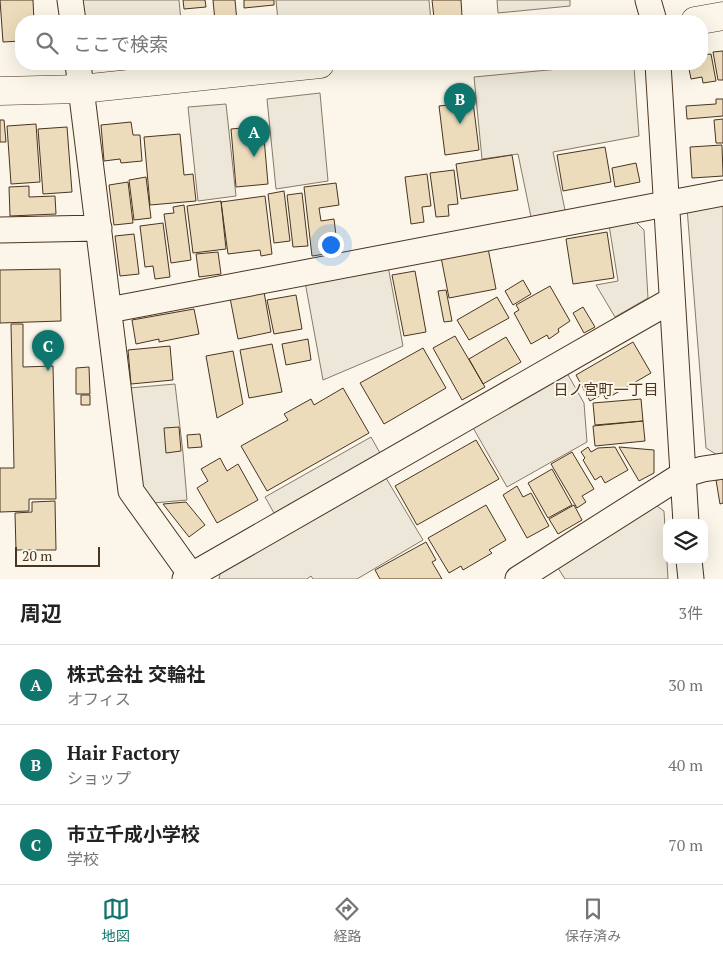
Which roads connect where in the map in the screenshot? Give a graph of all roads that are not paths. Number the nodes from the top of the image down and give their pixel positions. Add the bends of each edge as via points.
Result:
1 (70, 0) edge
2 (648, 0) edge
3 (72, 15) edge
4 (652, 15) edge
5 (723, 16) edge
6 (708, 19) edge
7 (200, 70) edge
8 (658, 70) edge
9 (80, 76) edge
10 (0, 91) edge
11 (723, 193) edge
12 (666, 204) junction
13 (98, 228) junction
14 (0, 230) edge
15 (672, 300) junction
16 (109, 310) junction
17 (723, 466) edge
18 (682, 475) junction
19 (686, 519) edge
20 (689, 564) edge
21 (190, 578) edge
22 (518, 579) edge
23 (690, 579) edge

1 - 3 street
2 - 4 street
5 - 6 street
7 - 9 street
8 - 12 street
9 - 10 street
9 - 13 street
11 - 12 street
12 - 15 street
12 - 16 street
13 - 14 street
13 - 16 street
15 - 18 street
15 - 21 street
16 - 21 street via 131,491
17 - 18 street
18 - 19 street
18 - 22 street
20 - 23 street

